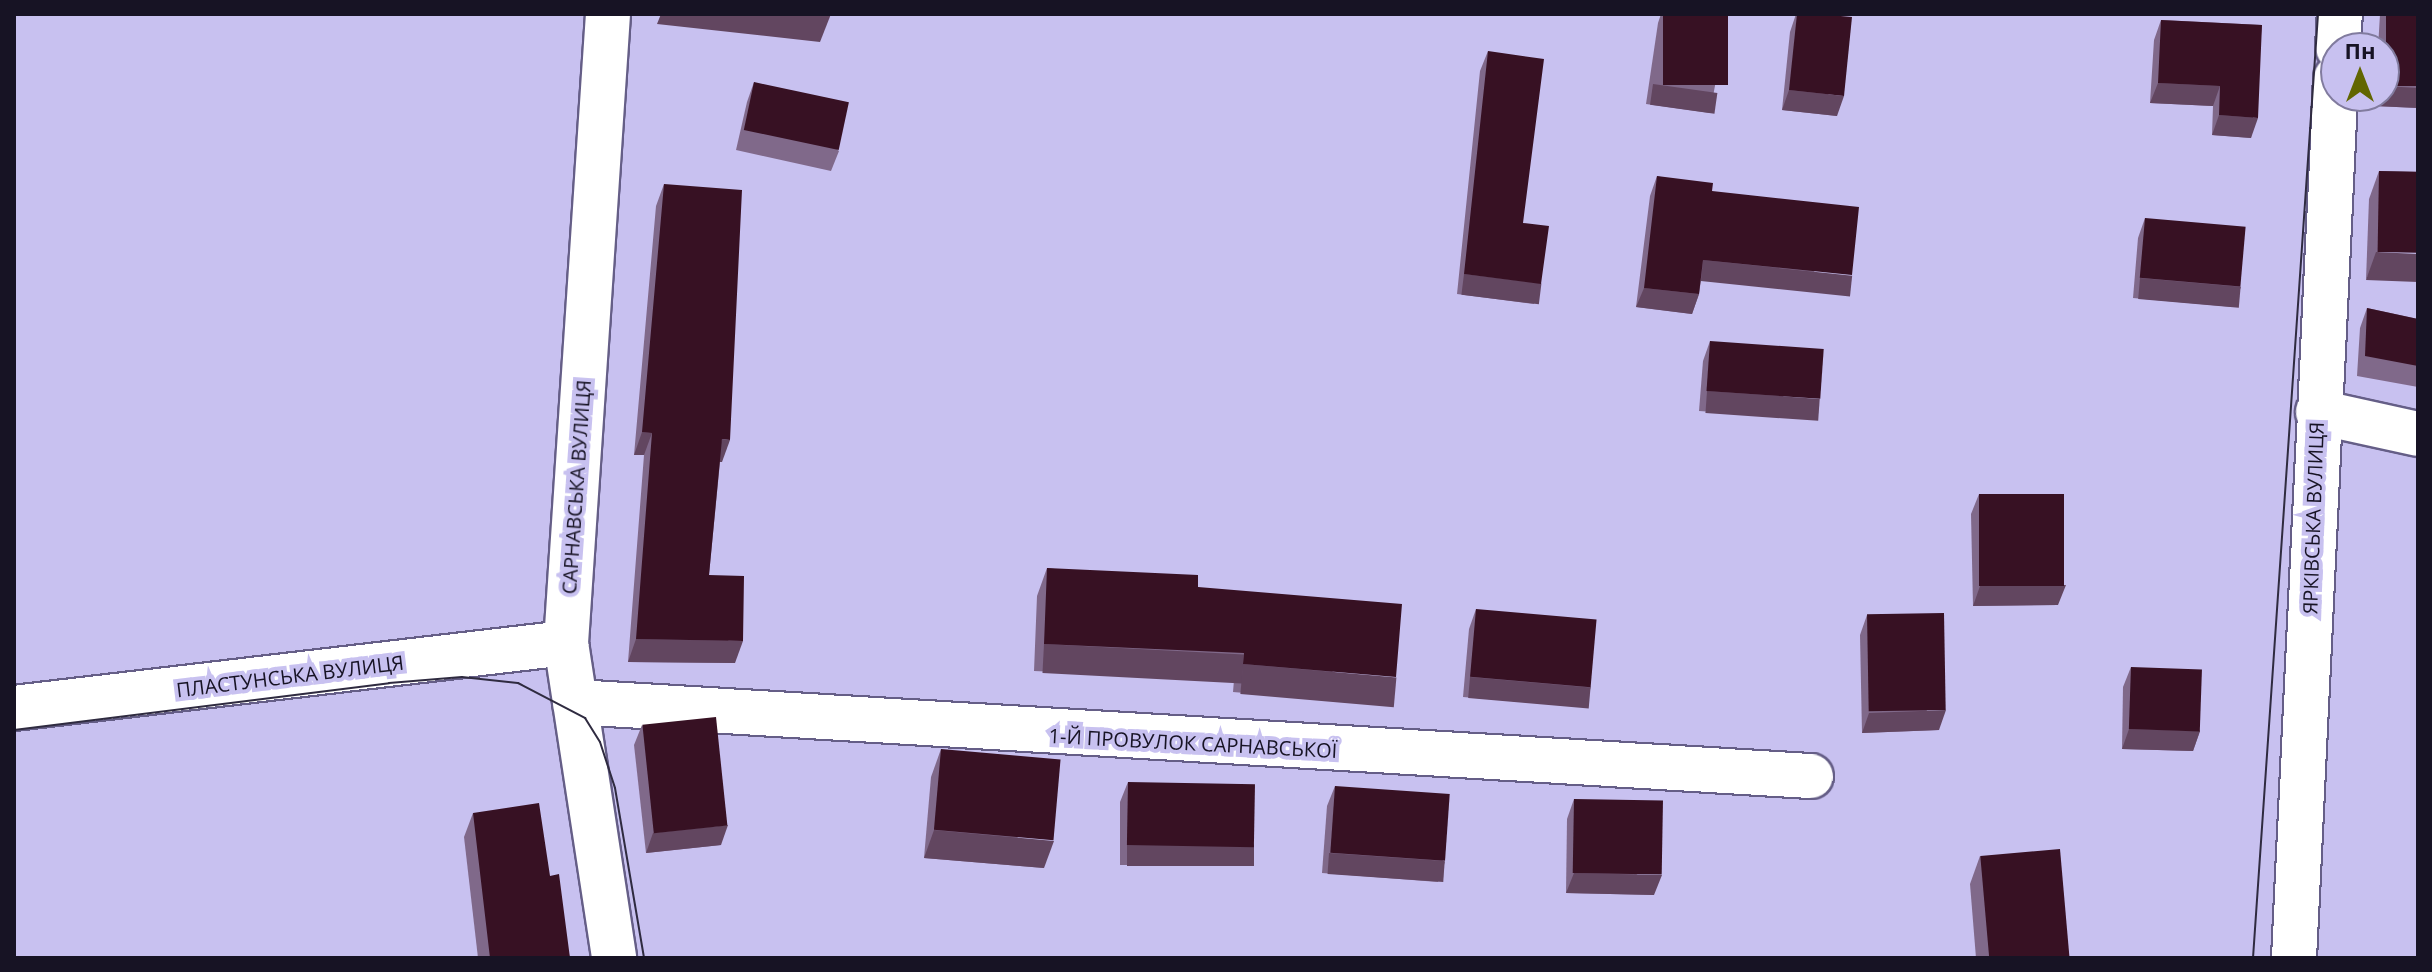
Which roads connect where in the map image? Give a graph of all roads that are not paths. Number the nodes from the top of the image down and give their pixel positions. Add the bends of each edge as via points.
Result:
1 (608, 14) edge
2 (2334, 112) edge
3 (2318, 412) junction
4 (2418, 434) edge
5 (566, 643) junction
6 (575, 702) junction
7 (14, 708) edge
8 (1811, 776) dead end
9 (614, 958) edge
10 (2294, 958) edge

1 - 5 street, САРНАВСЬКА ВУЛИЦЯ
2 - 3 street, ЯРКІВСЬКА ВУЛИЦЯ
3 - 4 street
3 - 10 street, ЯРКІВСЬКА ВУЛИЦЯ
5 - 6 street, САРНАВСЬКА ВУЛИЦЯ
5 - 7 street, ПЛАСТУНСЬКА ВУЛИЦЯ
6 - 8 street, 1-Й ПРОВУЛОК САРНАВСЬКОЇ
6 - 9 street, САРНАВСЬКА ВУЛИЦЯ

